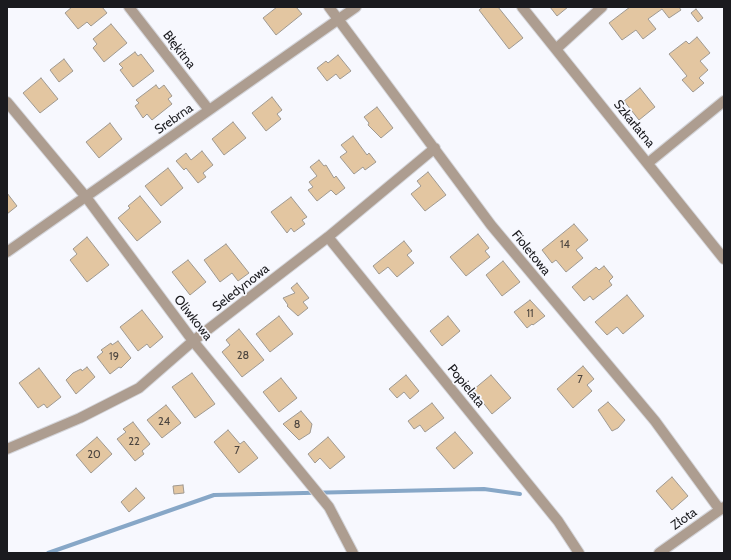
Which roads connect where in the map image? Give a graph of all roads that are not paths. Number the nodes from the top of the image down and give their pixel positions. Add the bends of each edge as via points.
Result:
1 (129, 7) edge
2 (329, 7) edge
3 (356, 7) edge
4 (522, 7) edge
5 (602, 7) edge
6 (339, 20) junction
7 (556, 49) junction
8 (724, 101) edge
9 (7, 102) edge
10 (209, 110) junction
11 (435, 148) junction
12 (648, 163) junction
13 (86, 197) junction
14 (328, 237) junction
15 (7, 252) edge
16 (724, 259) edge
17 (194, 340) junction
18 (7, 449) edge
19 (722, 508) edge
20 (353, 553) edge
21 (580, 553) edge
22 (659, 553) edge

1 - 10 street, Błękitna
2 - 6 street, Fioletowa
3 - 6 street, Srebrna
4 - 7 street, Szkarłatna
5 - 7 street
6 - 10 street, Srebrna
6 - 11 street, Fioletowa
7 - 12 street, Szkarłatna
8 - 12 street
9 - 13 street, Oliwkowa
10 - 13 street, Srebrna
11 - 14 street, Seledynowa
11 - 19 street, Fioletowa via 491,225 655,421
12 - 16 street, Szkarłatna
13 - 15 street, Srebrna
13 - 17 street, Oliwkowa
14 - 17 street, Seledynowa
14 - 21 street, Popielata via 558,521
17 - 18 street, Seledynowa via 139,388 80,418
17 - 20 street, Oliwkowa via 330,507
19 - 22 street, Złota

